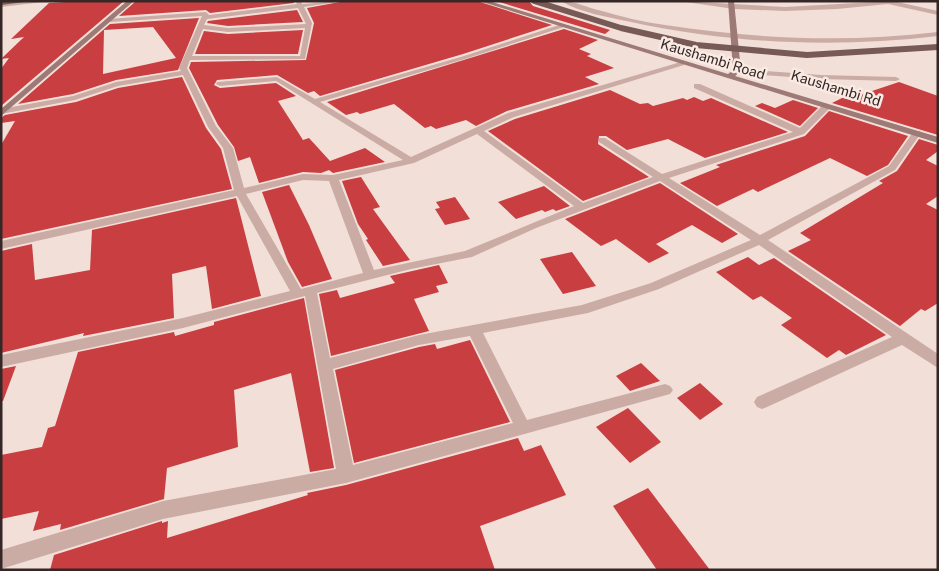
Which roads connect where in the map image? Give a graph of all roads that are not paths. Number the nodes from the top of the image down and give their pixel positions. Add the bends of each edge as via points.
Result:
1 (7, 1) edge
2 (29, 1) edge
3 (48, 1) edge
4 (131, 1) edge
5 (340, 1) edge
6 (482, 1) edge
7 (496, 1) edge
8 (534, 1) edge
9 (551, 1) edge
10 (564, 1) edge
11 (682, 1) edge
12 (24, 2) edge
13 (886, 2) edge
14 (1, 3) edge
15 (300, 4) edge
16 (731, 4) edge
17 (938, 13) edge
18 (206, 17) junction
19 (110, 20) junction
20 (309, 26) junction
21 (562, 26) junction
22 (201, 28) junction
23 (938, 34) edge
24 (734, 36) junction
25 (938, 40) edge
26 (938, 47) edge
27 (187, 58) junction
28 (681, 63) junction
29 (737, 71) junction
30 (185, 72) junction
31 (728, 77) junction
32 (896, 79) dead end
33 (220, 84) dead end
34 (697, 86) dead end
35 (312, 102) junction
36 (826, 107) junction
37 (2, 112) edge
38 (478, 130) junction
39 (801, 132) junction
40 (938, 133) edge
41 (917, 134) junction
42 (602, 140) dead end
43 (938, 140) edge
44 (411, 161) junction
45 (661, 177) junction
46 (333, 178) junction
47 (240, 192) junction
48 (582, 208) junction
49 (760, 240) junction
50 (1, 245) edge
51 (370, 275) junction
52 (303, 291) junction
53 (474, 329) junction
54 (904, 338) junction
55 (1, 361) edge
56 (938, 362) edge
57 (325, 365) junction
58 (665, 390) dead end
59 (762, 402) dead end
60 (523, 428) junction
61 (346, 475) junction
62 (1, 560) edge

1 - 14 main road
2 - 12 main road
3 - 14 street
4 - 19 main road
5 - 15 street
6 - 21 main road, Kaushambi Road
7 - 29 main road, Kaushambi Rd
8 - 26 main road, bridge via 696,45 807,55
9 - 25 main road via 634,25 706,38 807,47
10 - 24 street via 643,22
11 - 16 street
12 - 14 main road
13 - 16 street via 818,10
13 - 17 street
15 - 18 street
15 - 20 street
16 - 24 main road
18 - 19 street via 206,14
18 - 22 street
19 - 37 main road
20 - 22 street
20 - 27 street via 303,58
21 - 28 main road, Kaushambi Road
21 - 35 street
22 - 27 street
23 - 24 street via 861,41
24 - 29 main road
27 - 30 street via 183,68
28 - 31 main road, Kaushambi Road
28 - 38 street via 535,107
29 - 31 main road
29 - 32 street
29 - 40 main road, Kaushambi Rd
30 - 37 street via 116,84 75,98
30 - 47 street via 212,127 228,148
31 - 36 main road, Kaushambi Road
33 - 35 street via 277,79
34 - 39 street
35 - 44 street
36 - 39 street
36 - 41 main road, Kaushambi Road
38 - 44 street
38 - 48 street
39 - 45 street
41 - 43 main road, Kaushambi Road
41 - 49 street via 892,168
42 - 45 street
44 - 46 street
45 - 48 street
45 - 49 street
46 - 47 street via 303,177
46 - 51 street
47 - 50 street
47 - 52 street
48 - 51 street via 468,254
49 - 53 street via 655,286 583,310
49 - 54 street
51 - 52 street
52 - 55 street via 183,323
52 - 57 street
53 - 57 street
53 - 60 street
54 - 56 street
54 - 59 street
57 - 61 street
58 - 60 street
60 - 61 street
61 - 62 street via 163,510

